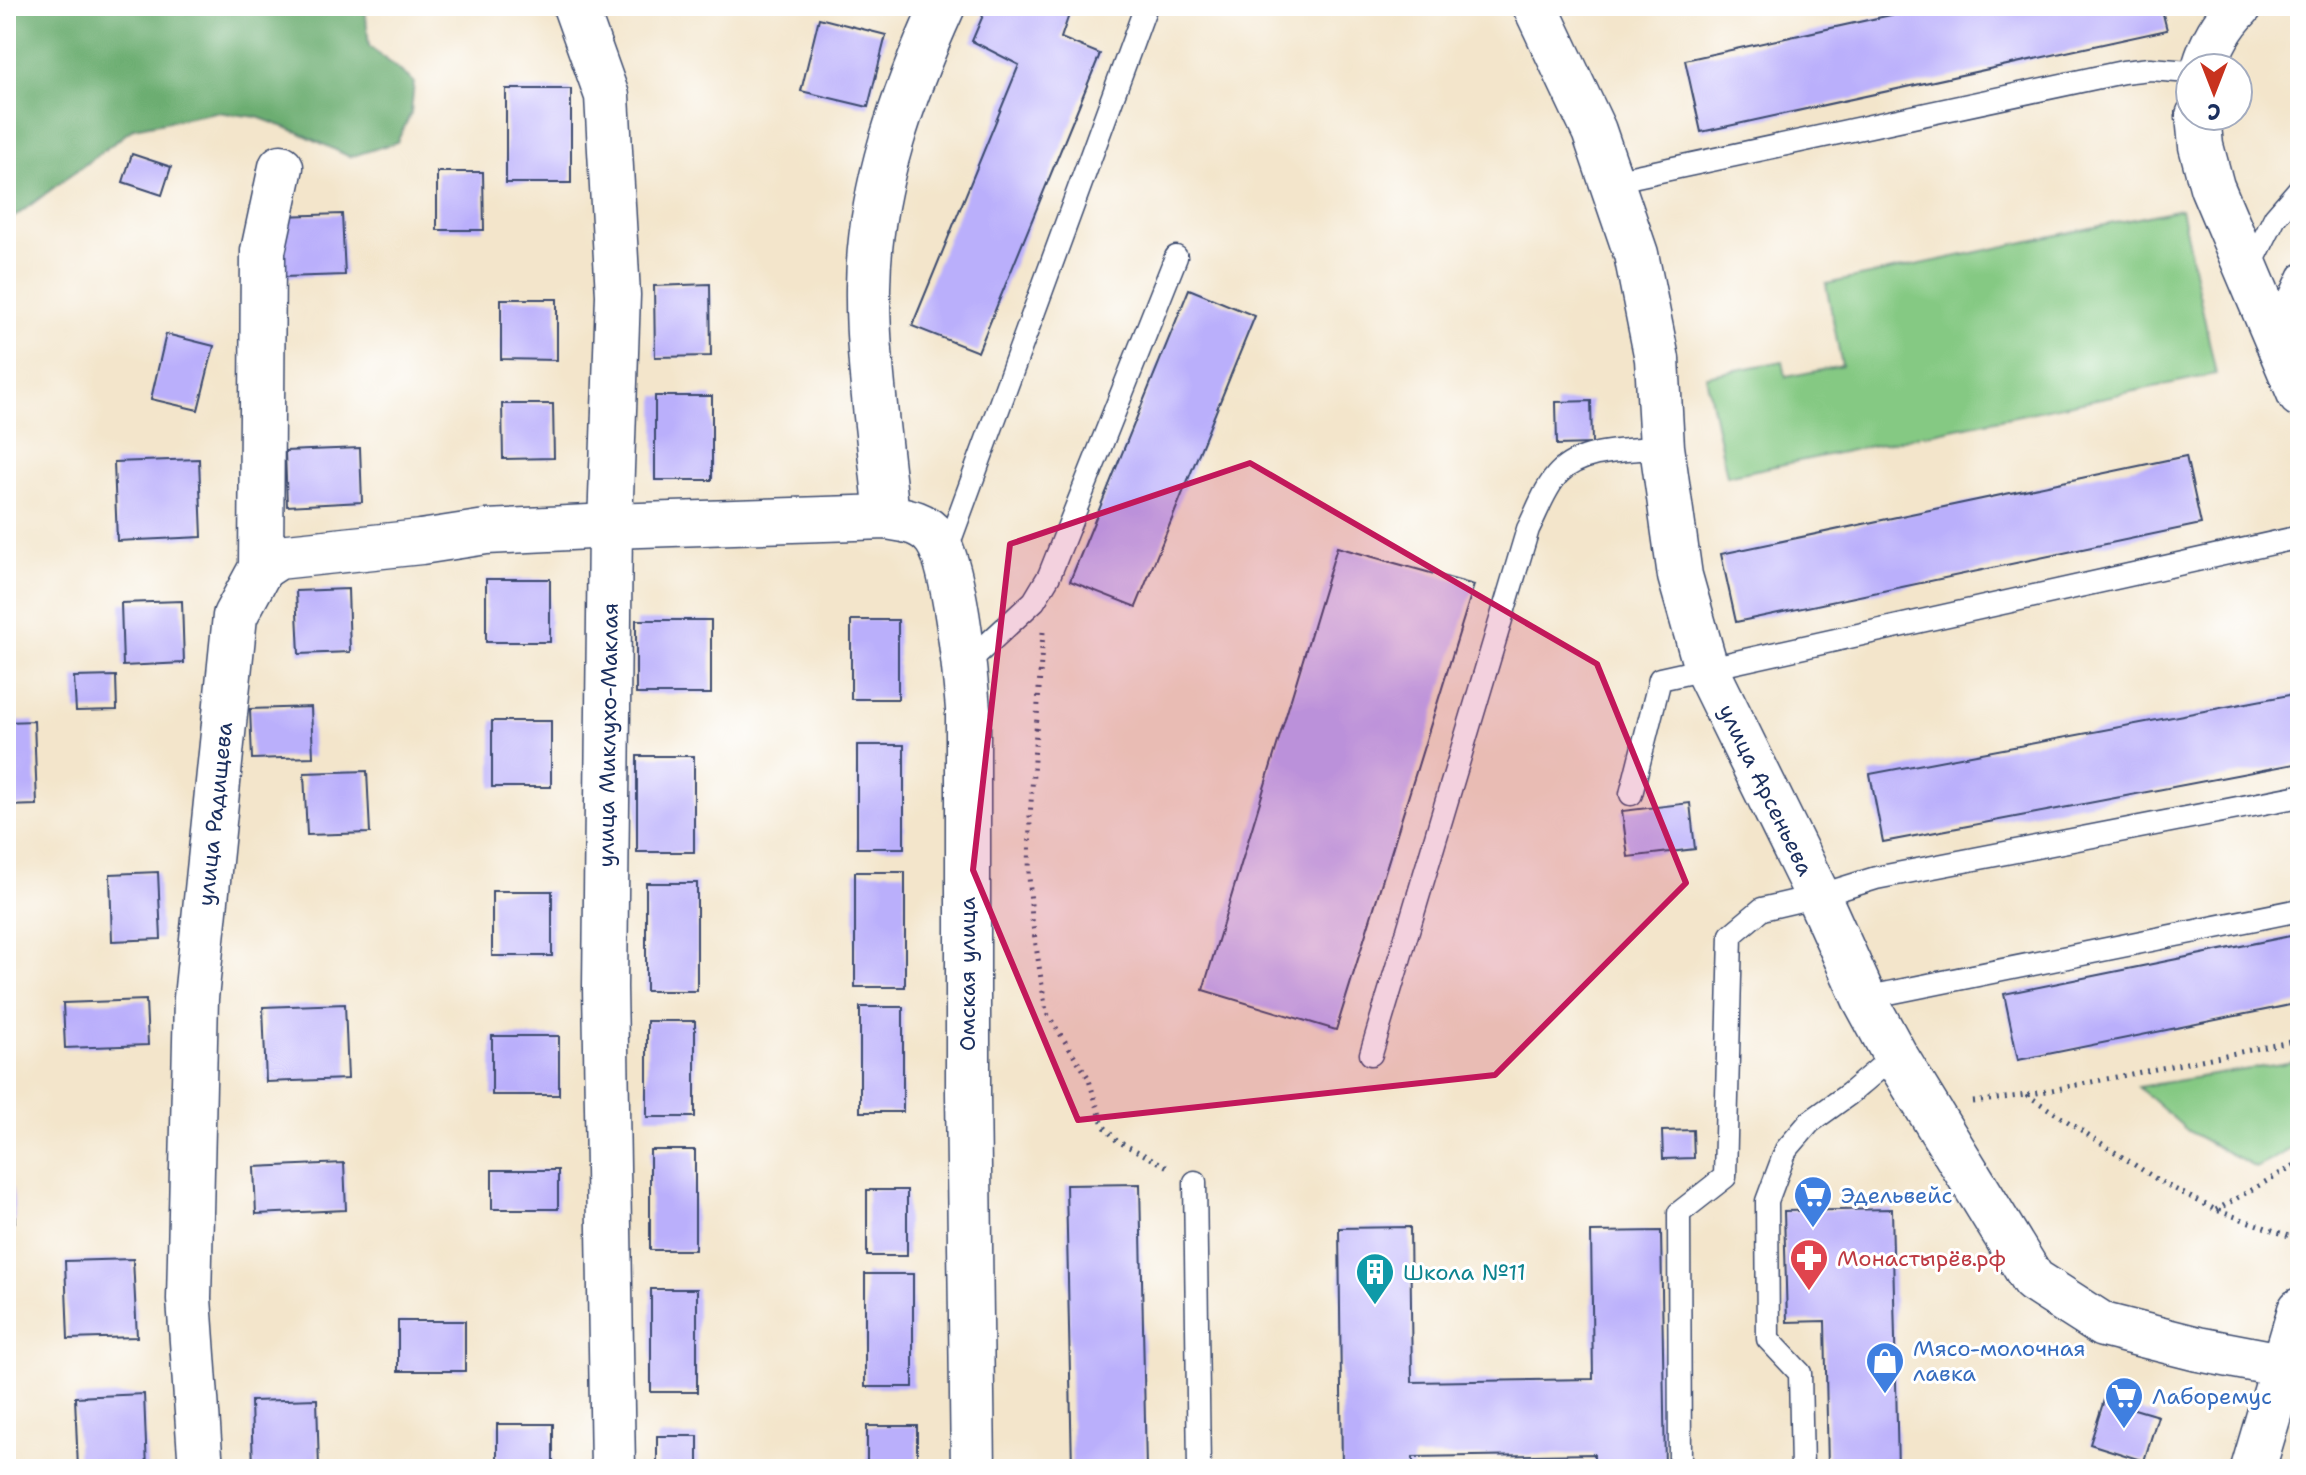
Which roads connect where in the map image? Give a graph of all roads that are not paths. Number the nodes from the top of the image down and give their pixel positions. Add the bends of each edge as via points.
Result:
1 (575, 6) edge
2 (943, 6) edge
3 (1146, 6) edge
4 (1535, 6) edge
5 (2240, 6) edge
6 (2209, 52) edge
7 (2174, 71) edge
8 (2200, 132) edge
9 (281, 167) dead end
10 (1613, 181) junction
11 (2300, 188) edge
12 (1176, 257) dead end
13 (2249, 269) junction
14 (2300, 275) edge
15 (2273, 335) junction
16 (2300, 395) edge
17 (1662, 447) junction
18 (887, 517) junction
19 (610, 526) junction
20 (2300, 537) edge
21 (945, 556) junction
22 (261, 568) junction
23 (964, 666) junction
24 (1706, 668) junction
25 (1631, 794) dead end
26 (2300, 796) edge
27 (1818, 896) junction
28 (2300, 910) edge
29 (1864, 998) junction
30 (1371, 1054) dead end
31 (1895, 1055) junction
32 (1195, 1182) road end
33 (2300, 1310) edge
34 (2282, 1365) junction
35 (201, 1469) edge
36 (613, 1469) edge
37 (973, 1469) edge
38 (1199, 1469) edge
39 (1680, 1469) edge
40 (1802, 1469) edge
41 (2253, 1469) edge

1 - 19 street, улица Миклухо-Маклая via 607,96 618,295
2 - 18 street via 898,116 875,222 868,285
3 - 21 lane
4 - 10 street, улица Арсеньева
5 - 6 street
7 - 10 lane via 2123,72
8 - 13 street via 2212,187
9 - 22 street, улица Радищева via 263,251
10 - 17 street, улица Арсеньева via 1636,254 1657,359
11 - 13 lane via 2275,217
12 - 23 lane via 1049,576 1034,601
13 - 15 street
14 - 15 lane
15 - 16 street
17 - 24 street, улица Арсеньева via 1680,576
17 - 30 lane via 1595,455 1571,464 1557,474 1528,529
18 - 19 street, Омская улица
18 - 21 street, Омская улица via 924,527
19 - 22 street, Омская улица via 486,532 298,554 278,557
19 - 36 street, улица Миклухо-Маклая via 605,987
20 - 24 lane
21 - 23 street, Омская улица
22 - 35 street, улица Радищева via 235,616 196,998 189,1299
23 - 37 street, Омская улица
24 - 25 lane via 1660,679
24 - 27 street, улица Арсеньева
26 - 27 lane via 1876,878
27 - 29 street, улица Арсеньева
27 - 39 lane via 1762,909 1731,935 1725,1177 1679,1213
28 - 29 lane
29 - 31 street, улица Арсеньева
31 - 34 street, улица Арсеньева via 2033,1280 2103,1325
31 - 40 lane via 1810,1122 1786,1150 1767,1201 1768,1339 1800,1373
32 - 38 lane
33 - 34 street
34 - 41 street

